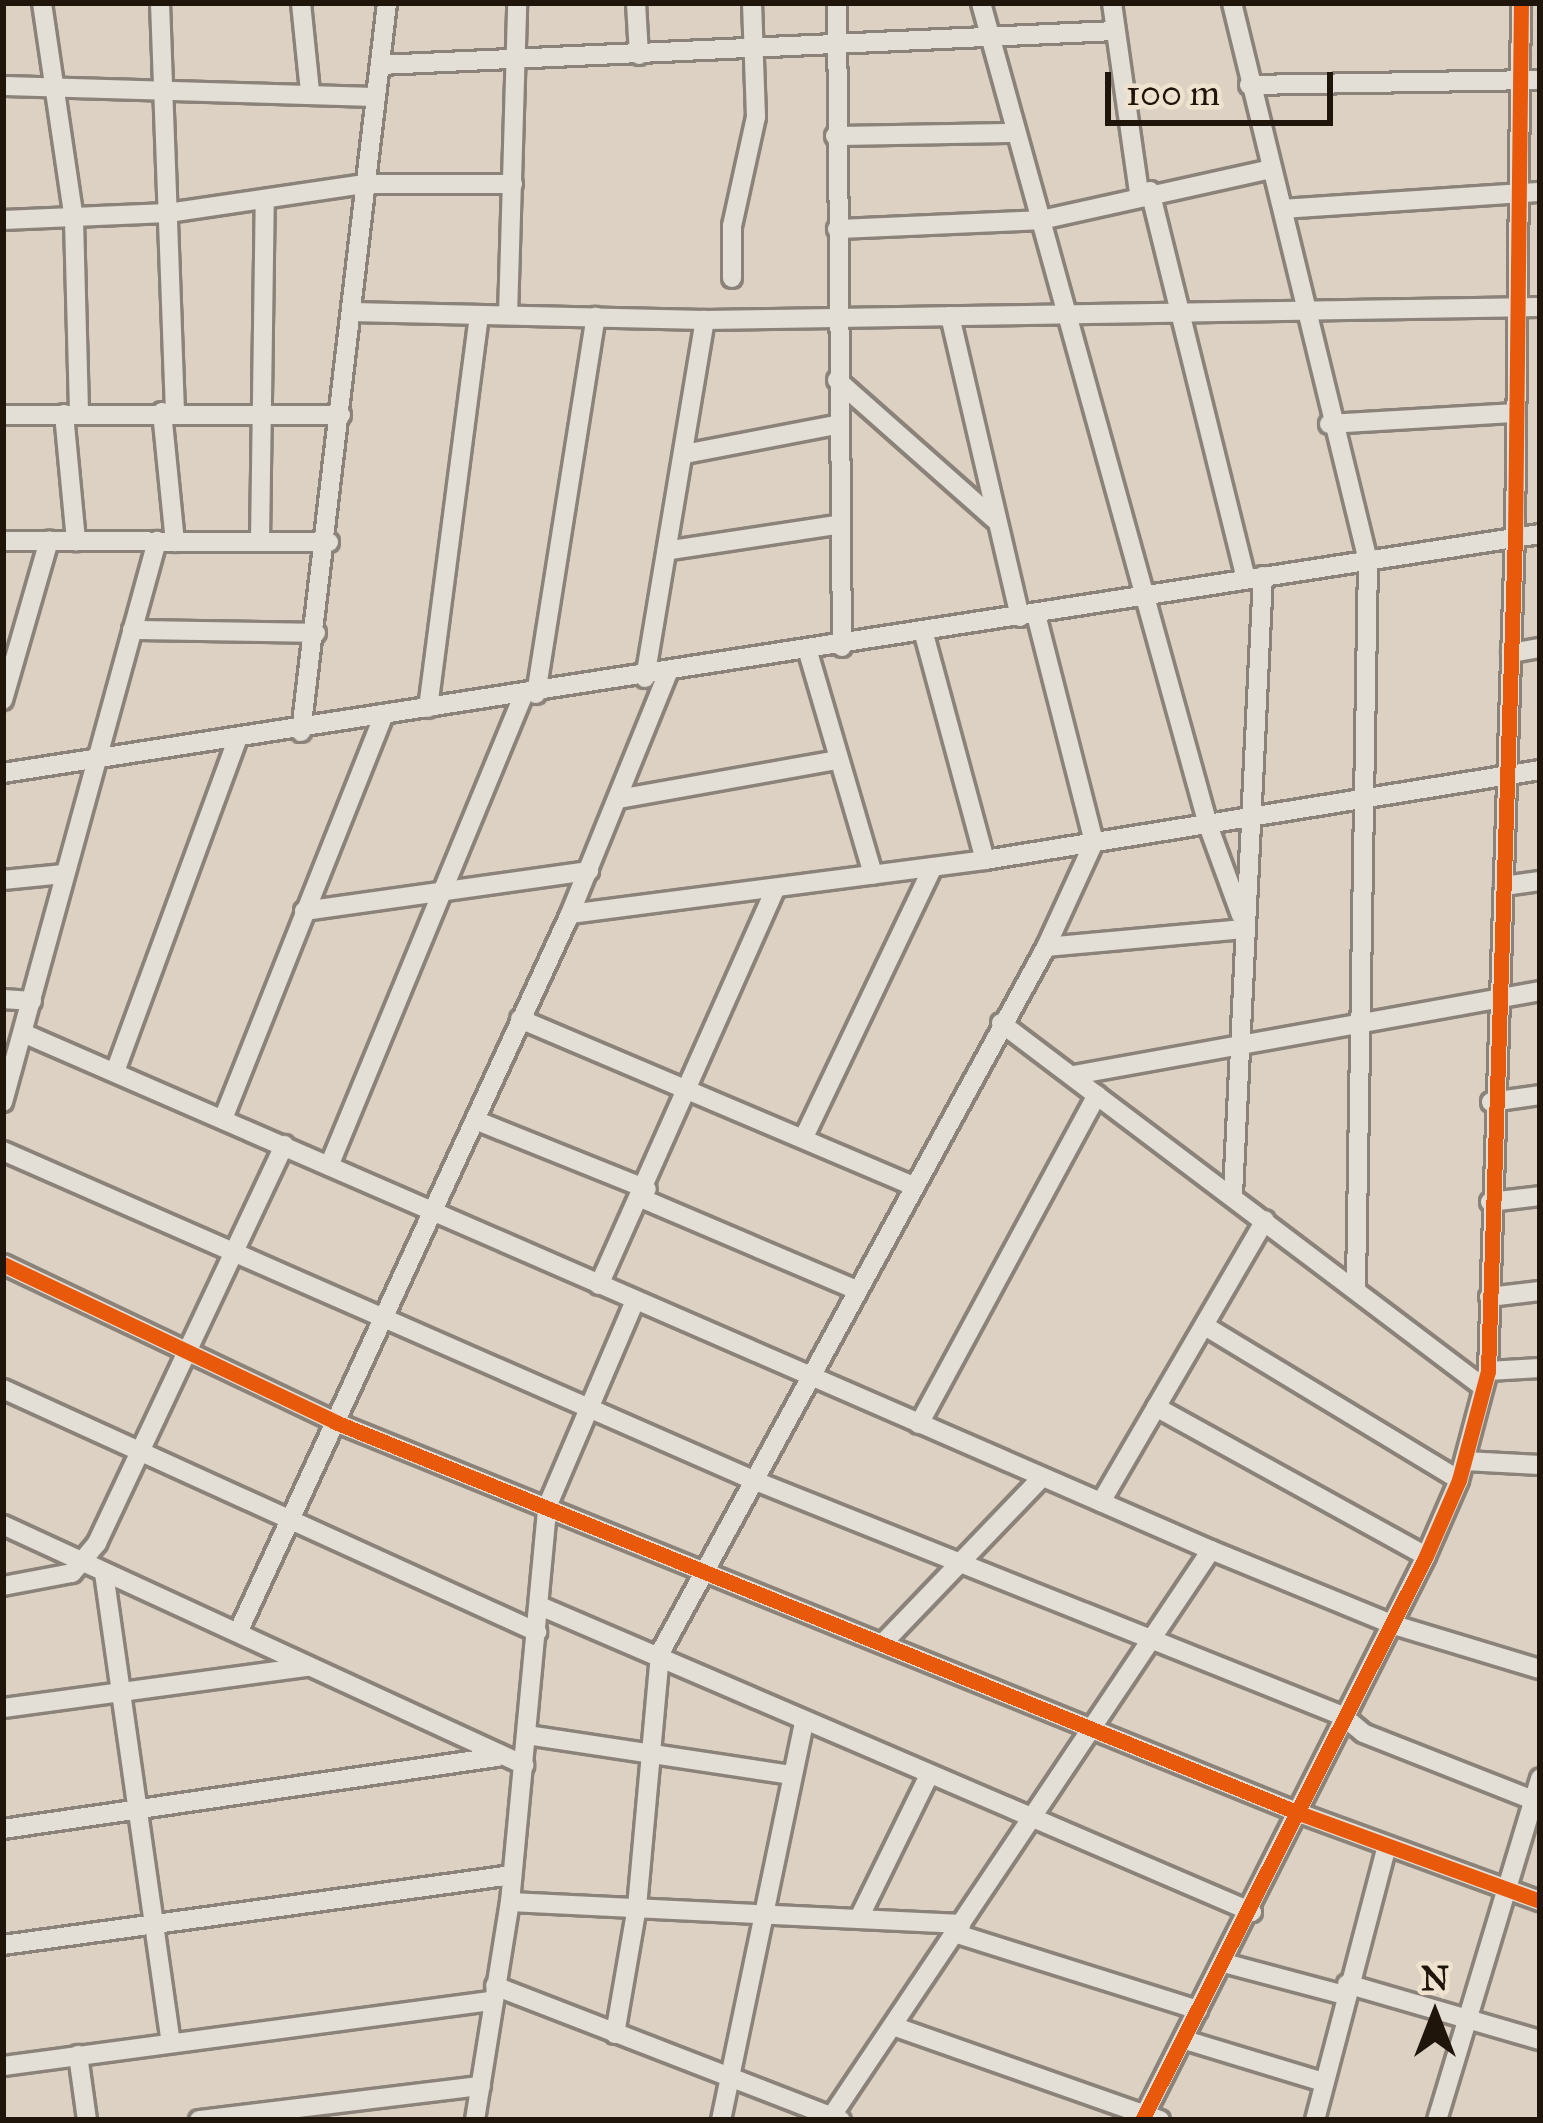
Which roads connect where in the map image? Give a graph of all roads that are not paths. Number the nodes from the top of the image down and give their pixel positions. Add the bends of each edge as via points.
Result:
1 (42, 3) edge
2 (160, 3) edge
3 (301, 3) edge
4 (388, 3) edge
5 (517, 3) edge
6 (636, 3) edge
7 (752, 3) edge
8 (837, 3) edge
9 (981, 3) edge
10 (1112, 3) edge
11 (1232, 3) edge
12 (1521, 3) edge
13 (1115, 31) junction
14 (984, 34) junction
15 (836, 45) junction
16 (751, 48) junction
17 (638, 55) junction
18 (519, 62) junction
19 (380, 65) junction
20 (1530, 80) edge
21 (1250, 85) junction
22 (3, 86) edge
23 (52, 87) junction
24 (165, 91) junction
25 (310, 91) junction
26 (374, 97) junction
27 (1012, 134) junction
28 (835, 136) junction
29 (1271, 169) junction
30 (365, 184) junction
31 (514, 184) junction
32 (1145, 192) junction
33 (1540, 192) edge
34 (1517, 194) junction
35 (265, 200) junction
36 (1283, 209) junction
37 (168, 213) junction
38 (3, 220) edge
39 (74, 220) junction
40 (1041, 220) junction
41 (837, 229) junction
42 (732, 278) dead end
43 (1301, 307) junction
44 (1514, 307) junction
45 (1540, 307) edge
46 (1068, 310) junction
47 (1182, 310) junction
48 (351, 312) junction
49 (508, 315) junction
50 (479, 316) junction
51 (837, 316) junction
52 (950, 316) junction
53 (596, 317) junction
54 (705, 320) junction
55 (837, 380) junction
56 (261, 410) junction
57 (168, 412) junction
58 (1512, 412) junction
59 (72, 414) junction
60 (3, 415) edge
61 (341, 415) junction
62 (835, 424) junction
63 (1329, 424) junction
64 (685, 454) junction
65 (996, 521) junction
66 (836, 525) junction
67 (1540, 534) edge
68 (1515, 537) junction
69 (3, 541) edge
70 (49, 541) junction
71 (76, 541) junction
72 (166, 542) junction
73 (260, 542) junction
74 (329, 542) junction
75 (670, 550) junction
76 (1368, 561) junction
77 (1255, 577) junction
78 (1147, 598) junction
79 (1028, 616) junction
80 (132, 630) junction
81 (316, 633) junction
82 (924, 634) junction
83 (842, 647) junction
84 (1540, 648) edge
85 (808, 652) junction
86 (1511, 653) junction
87 (667, 675) junction
88 (645, 678) junction
89 (529, 695) junction
90 (3, 700) edge
91 (428, 708) junction
92 (383, 716) junction
93 (301, 732) junction
94 (236, 742) junction
95 (837, 760) junction
96 (94, 762) junction
97 (1540, 770) edge
98 (3, 773) edge
99 (1508, 776) junction
100 (1365, 798) junction
101 (618, 799) junction
102 (1254, 818) junction
103 (1208, 825) junction
104 (1094, 842) junction
105 (985, 860) junction
106 (933, 867) junction
107 (589, 871) junction
108 (64, 874) junction
109 (873, 875) junction
110 (3, 880) edge
111 (1540, 880) edge
112 (1504, 886) junction
113 (447, 890) junction
114 (775, 890) junction
115 (304, 911) junction
116 (570, 914) junction
117 (1242, 922) junction
118 (1046, 947) junction
119 (1540, 991) edge
120 (1499, 997) junction
121 (3, 999) edge
122 (32, 1000) junction
123 (520, 1019) junction
124 (1356, 1020) junction
125 (1001, 1023) junction
126 (22, 1033) junction
127 (1241, 1040) junction
128 (116, 1070) junction
129 (1074, 1075) junction
130 (690, 1092) junction
131 (1097, 1095) junction
132 (1540, 1095) edge
133 (3, 1102) edge
134 (1491, 1102) junction
135 (223, 1119) junction
136 (475, 1120) junction
137 (804, 1137) junction
138 (284, 1145) junction
139 (3, 1151) edge
140 (329, 1166) junction
141 (912, 1185) junction
142 (645, 1194) junction
143 (1233, 1194) junction
144 (1540, 1196) edge
145 (1490, 1202) junction
146 (434, 1212) junction
147 (1265, 1220) junction
148 (235, 1250) junction
149 (3, 1264) edge
150 (599, 1286) junction
151 (1356, 1288) junction
152 (854, 1289) junction
153 (1540, 1291) edge
154 (1489, 1297) junction
155 (633, 1305) junction
156 (384, 1319) junction
157 (1205, 1326) junction
158 (183, 1349) junction
159 (1540, 1368) edge
160 (1485, 1379) junction
161 (809, 1380) junction
162 (3, 1389) edge
163 (588, 1405) junction
164 (1156, 1407) junction
165 (335, 1421) junction
166 (919, 1424) junction
167 (138, 1448) junction
168 (1540, 1465) edge
169 (1462, 1470) junction
170 (1041, 1478) junction
171 (753, 1480) junction
172 (1101, 1502) junction
173 (548, 1507) junction
174 (292, 1516) junction
175 (3, 1526) edge
176 (1211, 1550) junction
177 (1426, 1556) junction
178 (84, 1561) junction
179 (952, 1562) junction
180 (703, 1567) junction
181 (104, 1573) junction
182 (3, 1586) edge
183 (540, 1606) junction
184 (1394, 1625) junction
185 (240, 1628) junction
186 (537, 1632) junction
187 (1154, 1640) junction
188 (884, 1642) junction
189 (660, 1653) junction
190 (310, 1666) junction
191 (1540, 1669) edge
192 (119, 1690) junction
193 (3, 1708) edge
194 (1342, 1715) junction
195 (804, 1722) junction
196 (1094, 1726) junction
197 (527, 1736) junction
198 (651, 1750) junction
199 (499, 1757) junction
200 (524, 1765) junction
201 (793, 1775) junction
202 (929, 1775) junction
203 (1540, 1778) edge
204 (1533, 1800) junction
205 (134, 1811) junction
206 (1299, 1813) junction
207 (1034, 1823) junction
208 (3, 1829) edge
209 (1387, 1846) junction
210 (512, 1874) junction
211 (1506, 1888) junction
212 (1540, 1901) edge
213 (509, 1902) junction
214 (637, 1907) junction
215 (767, 1911) junction
216 (1252, 1912) junction
217 (860, 1916) junction
218 (155, 1922) junction
219 (958, 1928) junction
220 (3, 1945) edge
221 (1224, 1963) junction
222 (1345, 1990) junction
223 (493, 1993) junction
224 (1198, 2010) junction
225 (1465, 2016) junction
226 (893, 2026) junction
227 (615, 2034) junction
228 (170, 2039) junction
229 (1184, 2040) junction
230 (1540, 2040) edge
231 (78, 2055) junction
232 (3, 2066) edge
233 (729, 2074) junction
234 (1323, 2082) junction
235 (481, 2086) junction
236 (1149, 2118) edge
237 (834, 2119) edge
238 (1442, 2119) edge
239 (87, 2120) edge
240 (199, 2120) edge
241 (476, 2120) edge
242 (721, 2120) edge
243 (1315, 2120) edge

1 - 23 street
2 - 24 street
3 - 25 street
4 - 19 street
5 - 18 street
6 - 17 street
7 - 16 street
8 - 15 street
9 - 14 street
10 - 13 street
11 - 21 street
12 - 20 street
13 - 14 street
13 - 32 street
14 - 15 street
14 - 27 street
15 - 16 street
15 - 28 street
16 - 17 street
16 - 42 street via 756,118 732,226
17 - 18 street
18 - 19 street
18 - 31 street
19 - 26 street
20 - 21 street
20 - 34 street
21 - 29 street
22 - 23 street
23 - 24 street
23 - 39 street
24 - 25 street
24 - 37 street
25 - 26 street
26 - 30 street
27 - 28 street
27 - 40 street
28 - 41 street
29 - 32 street
29 - 36 street
30 - 31 street
30 - 35 street
30 - 48 street
31 - 49 street
32 - 40 street
32 - 47 street
33 - 34 street
34 - 36 street
34 - 44 street
35 - 37 street
35 - 56 street
36 - 43 street
37 - 39 street
37 - 57 street
38 - 39 street
39 - 59 street
40 - 41 street
40 - 46 street
41 - 51 street
43 - 44 street
43 - 47 street
43 - 63 street
44 - 45 street
44 - 58 street
46 - 47 street
46 - 52 street
46 - 78 street
47 - 77 street
48 - 50 street
48 - 61 street
49 - 50 street
49 - 53 street
50 - 91 street
51 - 52 street
51 - 54 street
51 - 55 street
52 - 65 street
53 - 54 street
53 - 89 street
54 - 64 street
55 - 62 street
55 - 65 street
56 - 57 street
56 - 61 street
56 - 73 street
57 - 59 street
57 - 72 street
58 - 63 street
58 - 68 street
59 - 60 street
59 - 71 street
61 - 74 street
62 - 64 street
62 - 66 street
63 - 76 street
64 - 75 street
65 - 79 street
66 - 75 street
66 - 83 street
67 - 68 street
68 - 76 street
68 - 86 street
69 - 70 street
70 - 71 street
70 - 90 street
71 - 72 street
72 - 73 street
72 - 80 street
73 - 74 street
74 - 81 street
75 - 88 street
76 - 77 street
76 - 100 street
77 - 78 street
77 - 102 street
78 - 79 street
78 - 103 street
79 - 82 street
79 - 104 street
80 - 81 street
80 - 96 street
81 - 93 street
82 - 83 street
82 - 105 street
83 - 85 street
84 - 86 street
85 - 87 street
85 - 95 street
86 - 99 street
87 - 88 street
87 - 101 street
88 - 89 street
89 - 91 street
89 - 113 street
91 - 92 street
92 - 93 street
92 - 115 street
93 - 94 street
94 - 96 street
94 - 128 street
95 - 101 street
95 - 109 street
96 - 98 street
96 - 108 street
97 - 99 street
99 - 100 street
99 - 112 street
100 - 102 street
100 - 124 street
101 - 107 street
102 - 103 street
102 - 117 street
103 - 104 street
103 - 117 street
104 - 105 street
104 - 118 street
105 - 106 street
106 - 109 street
106 - 137 street
107 - 113 street
107 - 116 street
108 - 110 street
108 - 122 street
109 - 114 street
111 - 112 street
112 - 120 street
113 - 115 street
113 - 140 street
114 - 116 street
114 - 130 street
115 - 135 street
116 - 123 street
117 - 118 street
117 - 127 street
118 - 125 street
119 - 120 street
120 - 124 street
120 - 134 street
121 - 122 street
122 - 126 street
123 - 130 street
123 - 136 street
124 - 127 street
124 - 151 street
125 - 129 street
125 - 141 street
126 - 128 street
126 - 133 street
127 - 129 street
127 - 143 street
128 - 135 street
129 - 131 street
130 - 137 street
130 - 142 street
131 - 143 street
131 - 166 street
132 - 134 street
134 - 145 street
135 - 138 street
136 - 142 street
136 - 146 street
137 - 141 street
138 - 140 street
138 - 148 street
139 - 148 street
140 - 146 street
141 - 152 street
142 - 150 street
142 - 152 street
143 - 147 street
144 - 145 street
145 - 154 street
146 - 150 street
146 - 156 street
147 - 151 street
147 - 157 street
148 - 156 street
148 - 158 street
149 - 158 street
150 - 155 street
151 - 160 street
152 - 161 street
153 - 154 street
154 - 160 street
155 - 161 street
155 - 163 street
156 - 163 street
156 - 165 street
157 - 164 street
157 - 169 street
158 - 165 street
158 - 167 street
159 - 160 street
160 - 169 street
161 - 166 street
161 - 171 street
162 - 167 street
163 - 171 street
163 - 173 street
164 - 172 street
164 - 177 street
165 - 173 street
165 - 174 street
166 - 170 street
167 - 174 street
167 - 178 street
168 - 169 street
169 - 177 street
170 - 172 street
170 - 179 street
171 - 179 street
171 - 180 street
172 - 176 street
173 - 180 street
173 - 183 street
174 - 185 street
174 - 186 street
175 - 178 street
176 - 184 street
176 - 187 street
177 - 184 street
178 - 181 street
178 - 182 street via 58,1579
179 - 187 street
179 - 188 street
180 - 188 street
180 - 189 street
181 - 185 street
181 - 192 street
183 - 186 street
183 - 189 street
184 - 191 street
184 - 194 street
185 - 190 street
186 - 197 street
187 - 194 street
187 - 196 street
188 - 196 street
189 - 195 street
189 - 198 street
190 - 192 street
190 - 199 street
192 - 193 street
192 - 205 street
194 - 204 street via 1363,1733
194 - 206 street
195 - 201 street
195 - 202 street
196 - 206 street
196 - 207 street
197 - 198 street
197 - 200 street
198 - 201 street
198 - 214 street
199 - 200 street
199 - 205 street
200 - 210 street
201 - 215 street
202 - 207 street
202 - 217 street
203 - 204 street
204 - 211 street
205 - 208 street
205 - 218 street
206 - 209 street
206 - 216 street
207 - 216 street
207 - 219 street
209 - 211 street
209 - 222 street
210 - 213 street
210 - 218 street
211 - 212 street
211 - 225 street
213 - 214 street
213 - 223 street
214 - 215 street
214 - 227 street
215 - 217 street
215 - 233 street
216 - 221 street
217 - 219 street
218 - 220 street
218 - 228 street
219 - 224 street
219 - 226 street
221 - 222 street
221 - 224 street
222 - 225 street
222 - 234 street
223 - 227 street
223 - 228 street
223 - 235 street
224 - 229 street
225 - 230 street
225 - 238 street
226 - 236 street
226 - 237 street
227 - 233 street
228 - 231 street
229 - 234 street
229 - 236 street
231 - 232 street
231 - 239 street
233 - 237 street
233 - 242 street
234 - 243 street
235 - 240 street
235 - 241 street

